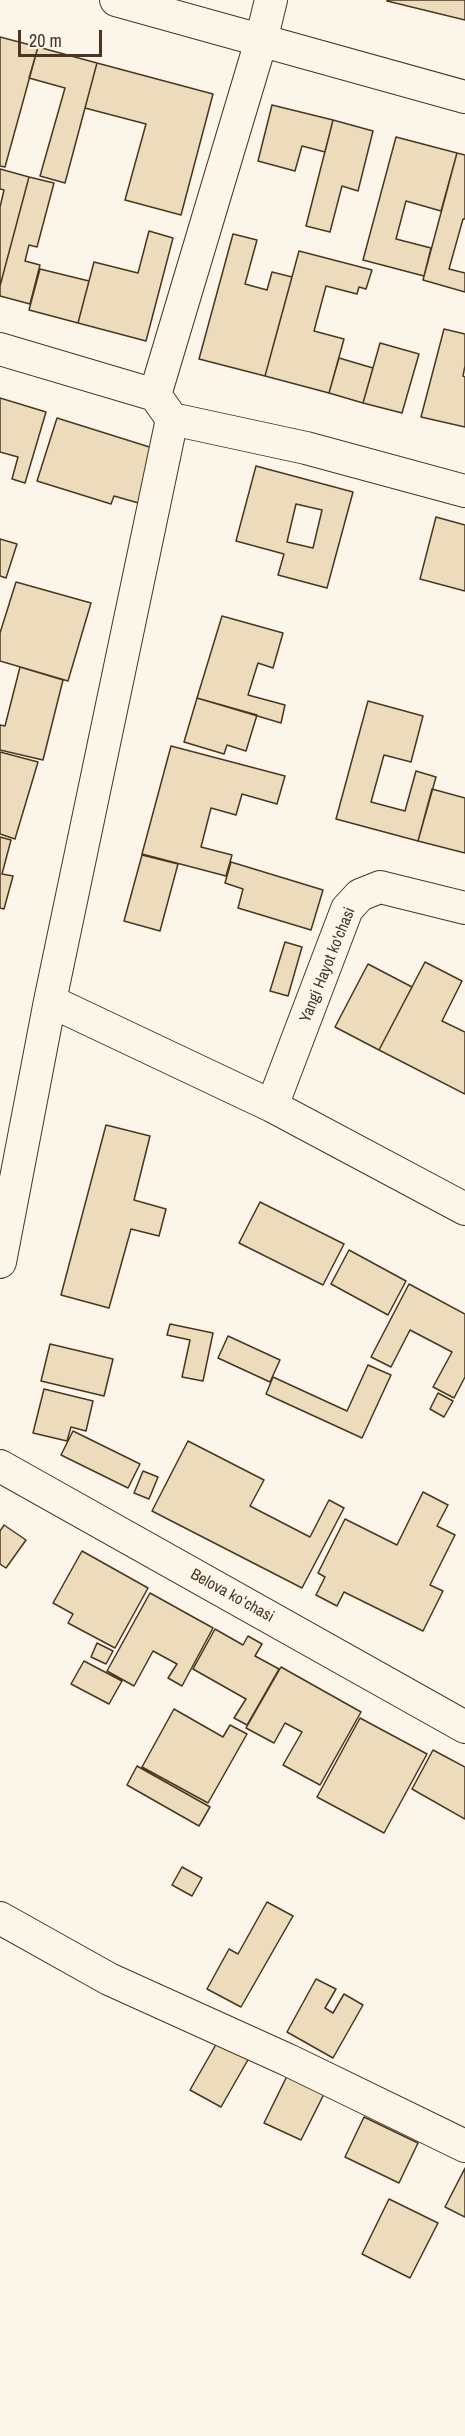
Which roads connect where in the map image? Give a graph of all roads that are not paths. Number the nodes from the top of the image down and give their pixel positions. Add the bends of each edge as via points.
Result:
1 (116, 0) edge
2 (271, 0) edge
3 (261, 41) junction
4 (465, 97) edge
5 (0, 349) edge
6 (163, 407) junction
7 (465, 492) edge
8 (465, 908) edge
9 (50, 1001) junction
10 (272, 1106) junction
11 (465, 1209) edge
12 (0, 1262) edge
13 (0, 1466) edge
14 (465, 1727) edge
15 (0, 1918) edge
16 (465, 2146) edge

1 - 3 street
2 - 3 street
3 - 4 street
3 - 6 street
5 - 6 street
6 - 7 street
6 - 9 street
8 - 10 street, Yangi Hayot ko'chasi via 380,887 360,895 347,909
9 - 10 street
9 - 12 street
10 - 11 street
13 - 14 street, Belova koʻchasi
15 - 16 street via 109,1979

